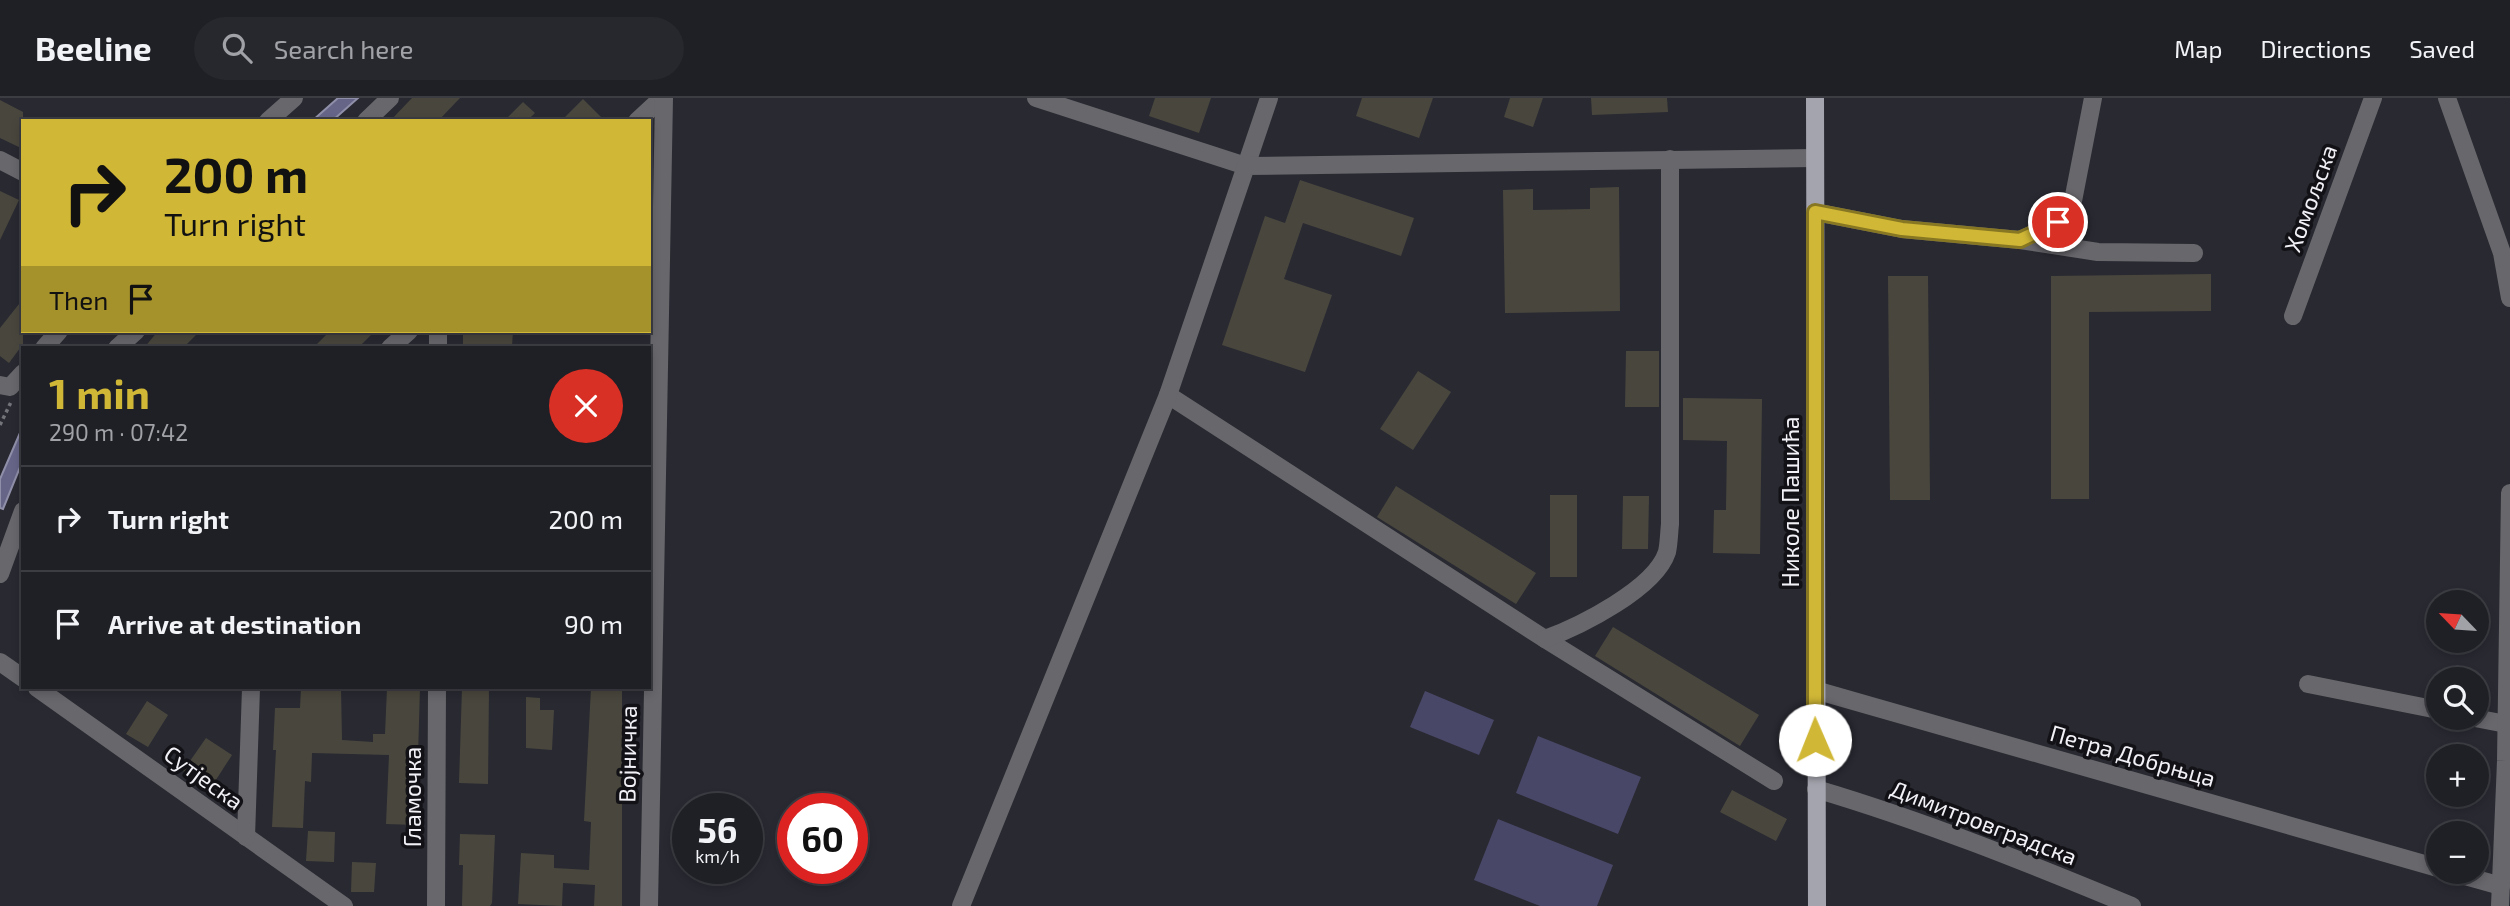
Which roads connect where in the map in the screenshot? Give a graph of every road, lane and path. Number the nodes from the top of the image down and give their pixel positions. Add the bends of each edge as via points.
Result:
1 (294, 98) edge
2 (390, 98) edge
3 (663, 98) edge
4 (1036, 98) edge
5 (1269, 98) edge
6 (1815, 98) edge
7 (2093, 98) edge
8 (2374, 98) edge
9 (2447, 98) edge
10 (270, 119) edge
11 (368, 119) edge
12 (639, 119) edge
13 (1815, 158) junction
14 (0, 159) edge
15 (1670, 159) junction
16 (1246, 166) junction
17 (21, 171) edge
18 (1815, 212) junction
19 (2020, 240) junction
20 (2194, 253) dead end
21 (2510, 298) edge
22 (2292, 316) dead end
23 (134, 333) edge
24 (407, 333) edge
25 (119, 346) edge
26 (392, 346) edge
27 (21, 374) edge
28 (5, 386) edge
29 (1168, 395) junction
30 (0, 425) edge
31 (2510, 493) edge
32 (21, 516) edge
33 (2509, 560) edge
34 (0, 574) edge
35 (1545, 639) junction
36 (0, 662) edge
37 (2508, 662) edge
38 (21, 677) edge
39 (2308, 684) dead end
40 (38, 689) edge
41 (251, 689) edge
42 (437, 689) edge
43 (1815, 690) junction
44 (2426, 708) edge
45 (2489, 721) edge
46 (2506, 724) junction
47 (2508, 762) edge
48 (1774, 781) dead end
49 (1816, 789) junction
50 (246, 837) junction
51 (2426, 865) edge
52 (2489, 883) edge
53 (2501, 886) junction
54 (344, 906) edge
55 (436, 906) edge
56 (649, 906) edge
57 (961, 906) edge
58 (1817, 906) edge
59 (2132, 906) edge
60 (2500, 906) edge

1 - 10 street
2 - 11 street
3 - 12 street
3 - 56 street, Војничка
4 - 16 street
5 - 16 street
6 - 13 main road, Николе Пашића
7 - 19 street via 2072,206 2058,222
8 - 22 street, Хомољска
9 - 21 street via 2502,253
13 - 15 street
13 - 18 main road, Николе Пашића
14 - 17 street
15 - 16 street
15 - 35 street via 1667,552 1656,570 1622,600 1575,628
16 - 29 street
18 - 19 street via 1902,229
18 - 43 main road, Николе Пашића
19 - 20 street via 2098,252
23 - 25 street
24 - 26 street
27 - 28 street
28 - 30 path via 11,403
29 - 35 street
29 - 57 street
31 - 33 street
32 - 34 street
33 - 37 street
35 - 48 street
36 - 38 street
37 - 46 street
39 - 44 street
40 - 50 street, Сутјеска
41 - 50 street
42 - 55 street, Гламочка
43 - 49 main road, Николе Пашића
43 - 51 street, Петра Добрњца
45 - 46 street
46 - 47 street
47 - 53 street
49 - 58 main road, Николе Пашића
49 - 59 street, Димитровградска via 1979,843
50 - 54 street, Сутјеска
52 - 53 street
53 - 60 street

